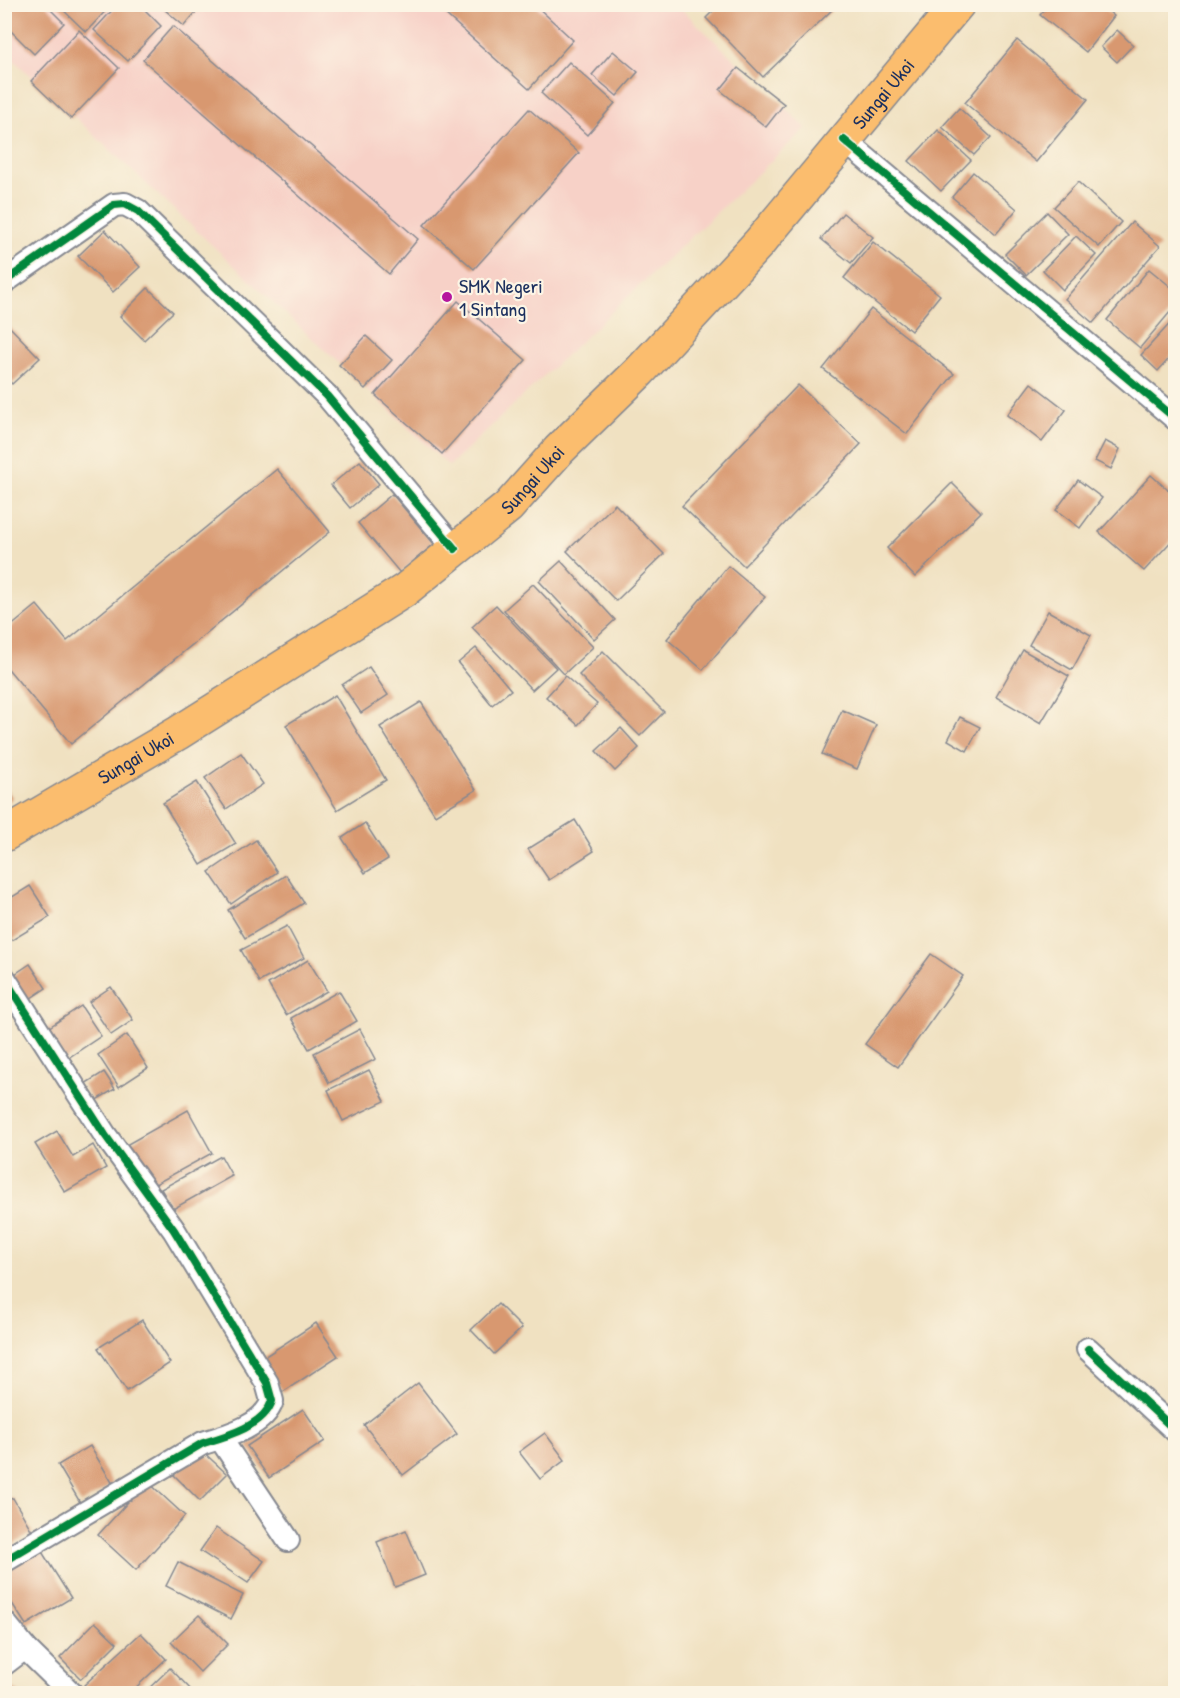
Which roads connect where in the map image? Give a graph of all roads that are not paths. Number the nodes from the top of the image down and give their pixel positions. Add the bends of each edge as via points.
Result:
1 (958, 4) edge
2 (844, 140) junction
3 (4, 282) edge
4 (1176, 418) edge
5 (455, 549) junction
6 (4, 835) edge
7 (4, 978) edge
8 (1088, 1349) dead end
9 (1176, 1431) edge
10 (220, 1438) junction
11 (288, 1540) dead end
12 (4, 1562) edge
13 (4, 1622) edge
14 (25, 1648) junction
15 (4, 1664) edge
16 (72, 1694) edge

1 - 2 highway, Sungai Ukoi
2 - 4 street
2 - 5 highway, Sungai Ukoi via 759,243 640,371 559,450 508,507
3 - 5 street via 114,205 125,204 138,211 327,396
5 - 6 highway, Sungai Ukoi via 405,590 178,733
7 - 10 street via 105,1135 174,1230 267,1383 272,1401 265,1415
8 - 9 street
10 - 11 street
10 - 12 street via 203,1443
13 - 14 street
14 - 15 street
14 - 16 street

